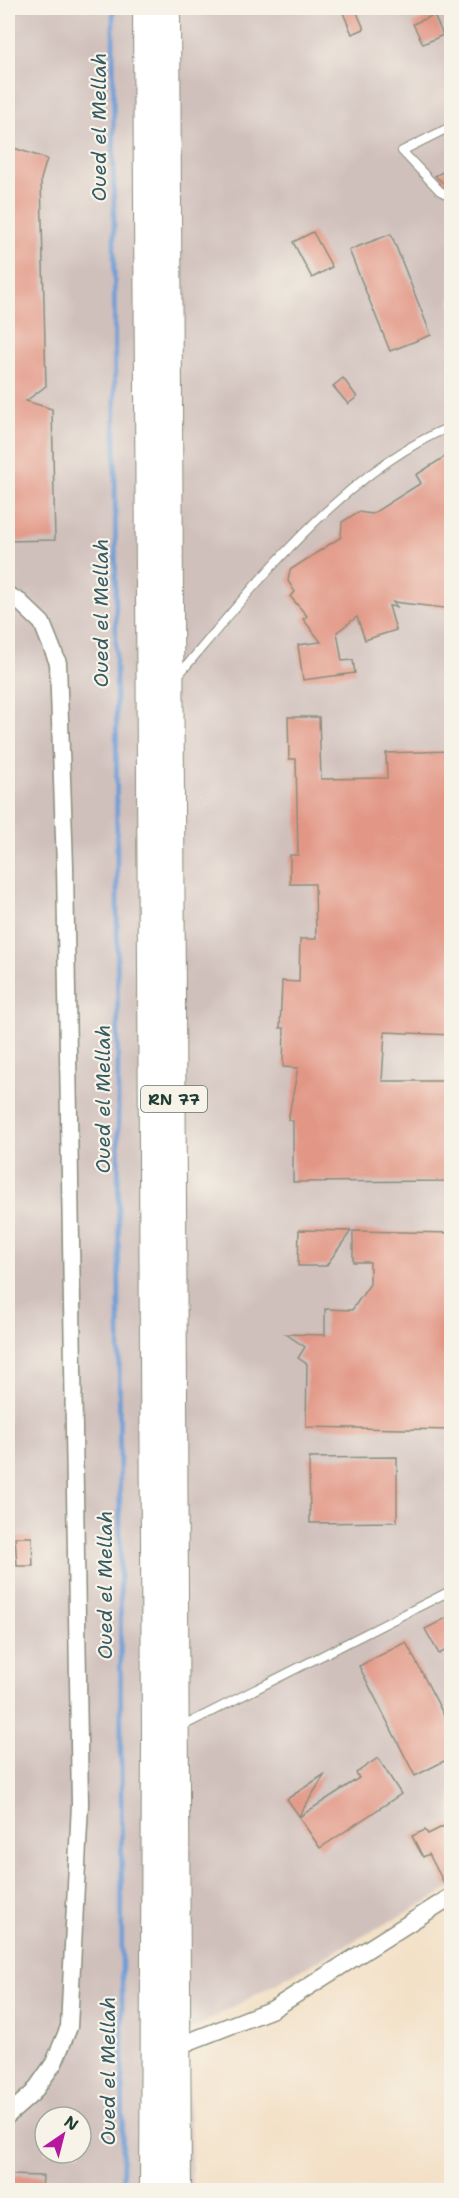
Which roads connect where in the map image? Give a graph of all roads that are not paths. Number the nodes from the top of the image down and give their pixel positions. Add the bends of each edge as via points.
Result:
1 (146, 8) edge
2 (167, 8) edge
3 (452, 126) edge
4 (452, 196) edge
5 (452, 426) edge
6 (8, 595) edge
7 (170, 686) junction
8 (452, 1590) edge
9 (166, 1733) junction
10 (452, 1896) edge
11 (178, 2046) junction
12 (8, 2115) edge
13 (153, 2190) edge
14 (178, 2190) edge

1 - 9 main road, RN 77
2 - 7 main road, RN 77
3 - 4 lane via 402,151 440,191
5 - 7 lane via 390,461 345,493 269,570
6 - 12 street via 42,623 58,663 65,866 80,1804 69,2027 54,2063 33,2093
7 - 9 main road, RN 77
8 - 9 lane
9 - 11 main road, RN 77
9 - 13 main road, RN 77
10 - 11 street via 273,2009
11 - 14 main road, RN 77

